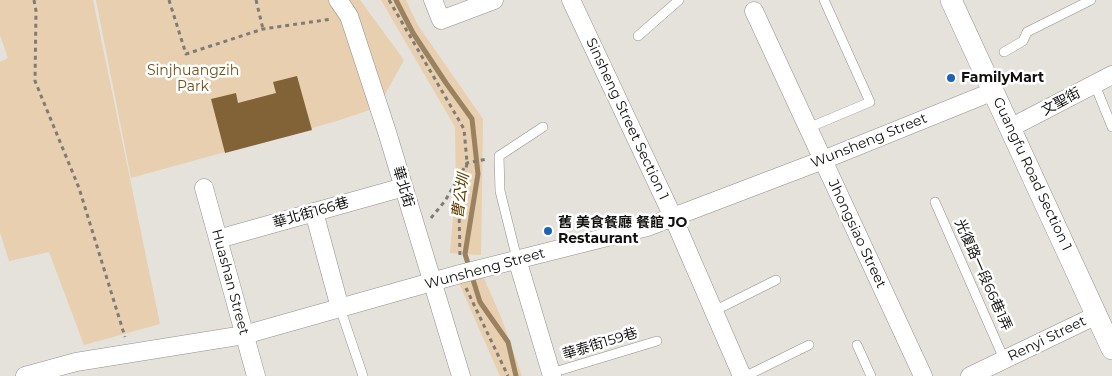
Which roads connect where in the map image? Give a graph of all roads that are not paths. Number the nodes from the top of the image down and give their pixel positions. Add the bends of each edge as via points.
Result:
1 (338, 0) edge
2 (432, 0) edge
3 (494, 0) edge
4 (571, 0) edge
5 (679, 0) edge
6 (824, 0) edge
7 (951, 0) edge
8 (1091, 0) edge
9 (752, 5) edge
10 (638, 36) dead end
11 (1004, 52) dead end
12 (1112, 76) edge
13 (1094, 84) junction
14 (994, 91) junction
15 (543, 127) dead end
16 (1112, 127) edge
17 (808, 128) junction
18 (1010, 128) junction
19 (823, 160) junction
20 (404, 187) junction
21 (204, 188) dead end
22 (936, 202) dead end
23 (314, 212) junction
24 (673, 217) junction
25 (218, 239) junction
26 (517, 259) junction
27 (776, 280) dead end
28 (432, 283) junction
29 (340, 308) junction
30 (714, 311) junction
31 (1097, 315) junction
32 (244, 335) junction
33 (656, 341) dead end
34 (809, 345) dead end
35 (857, 345) dead end
36 (1112, 348) edge
37 (1004, 359) junction
38 (78, 369) edge
39 (552, 374) edge
40 (978, 374) edge
41 (24, 376) edge
42 (256, 376) edge
43 (362, 376) edge
44 (461, 376) edge
45 (742, 376) edge
46 (746, 376) edge
47 (871, 376) edge
48 (923, 376) edge

1 - 20 street, 華北街 via 349,16
2 - 3 street via 441,20
4 - 24 street, Sinsheng Street Section 1
5 - 10 lane
6 - 17 lane via 870,102
7 - 14 street, Guangfu Road Section 1
8 - 11 lane via 1027,32 1023,41
9 - 17 street, Jhongsiao Street
12 - 13 street, 文聖街
13 - 16 lane
13 - 18 street, 文聖街
14 - 18 street, Guangfu Road Section 1
14 - 19 street, Wunsheng Street
15 - 26 lane via 499,156 500,191
17 - 19 street, Jhongsiao Street
18 - 31 street, Guangfu Road Section 1
19 - 24 street, Wunsheng Street
19 - 48 street, Jhongsiao Street
20 - 23 street, 華北街166巷
20 - 28 street, 華北街
21 - 25 street, Huashan Street
22 - 37 lane, 光復路一段66巷1弄
23 - 25 street, 華北街166巷
23 - 29 street
24 - 26 street, Wunsheng Street via 647,227
24 - 30 street, Sinsheng Street Section 1
25 - 32 street, Huashan Street
26 - 28 street, Wunsheng Street
26 - 39 street
27 - 30 lane
28 - 29 street, Wunsheng Street
28 - 44 street, 華北街
29 - 32 street, Wunsheng Street
29 - 43 lane
30 - 45 street, Sinsheng Street Section 1
31 - 36 street, Guangfu Road Section 1
31 - 37 street, Renyi Street
32 - 38 street, Wunsheng Street
32 - 42 street, Huashan Street
33 - 39 lane, 華泰街159巷
34 - 46 lane
35 - 47 lane
37 - 40 street, Renyi Street
38 - 41 street, Wunsheng Street

